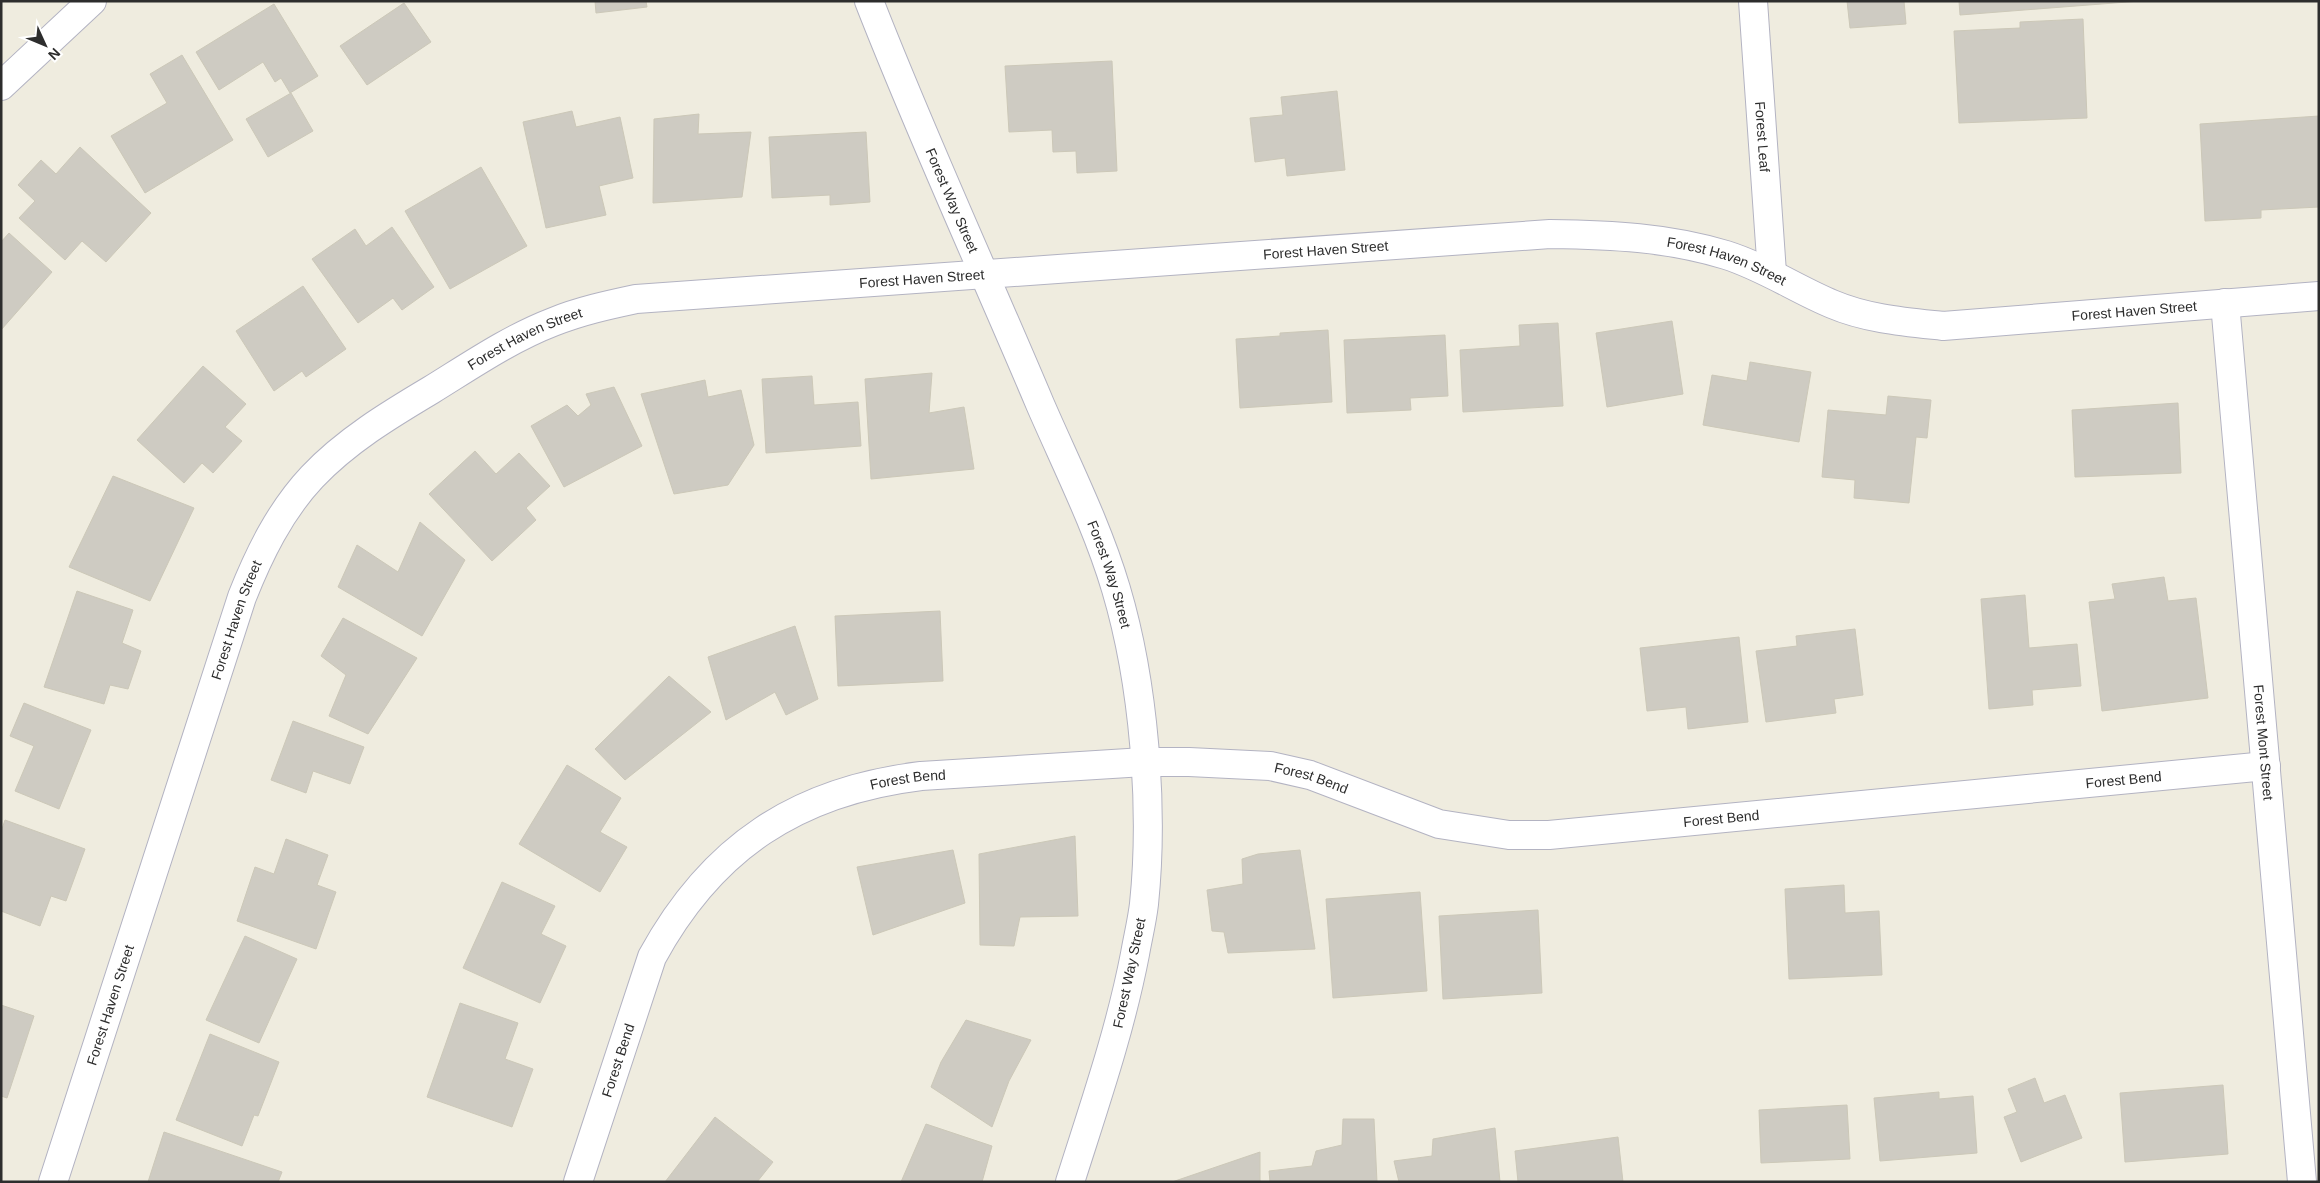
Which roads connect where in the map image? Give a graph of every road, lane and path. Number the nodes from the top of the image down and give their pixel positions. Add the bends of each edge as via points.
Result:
1 (868, 1) edge
2 (1753, 1) edge
3 (78, 6) edge
4 (1, 86) edge
5 (1772, 273) junction
6 (985, 274) junction
7 (2319, 296) edge
8 (2225, 303) junction
9 (1144, 762) junction
10 (2266, 766) junction
11 (53, 1182) edge
12 (578, 1182) edge
13 (1070, 1182) edge
14 (2302, 1182) edge

1 - 6 street, Forest Way Street via 912,112
2 - 5 street, Forest Leaf
3 - 4 street
5 - 6 street, Forest Haven Street via 1726,255 1677,243 1627,235 1550,234
5 - 8 street, Forest Haven Street via 1834,305 1885,320 1943,326
6 - 9 street, Forest Way Street via 1116,589 1140,696
6 - 11 street, Forest Haven Street via 636,299 589,309 516,338 383,419 318,471 271,533 242,597
7 - 8 street, Forest Haven Street
8 - 10 street, Forest Mont Street
9 - 10 street, Forest Bend via 1270,766 1310,775 1439,824 1509,835 1559,834
9 - 12 street, Forest Bend via 888,780 822,799 763,831 736,851 705,880 673,920 652,957
9 - 13 street, Forest Way Street via 1147,825 1144,906 1112,1053
10 - 14 street, Forest Mont Street

